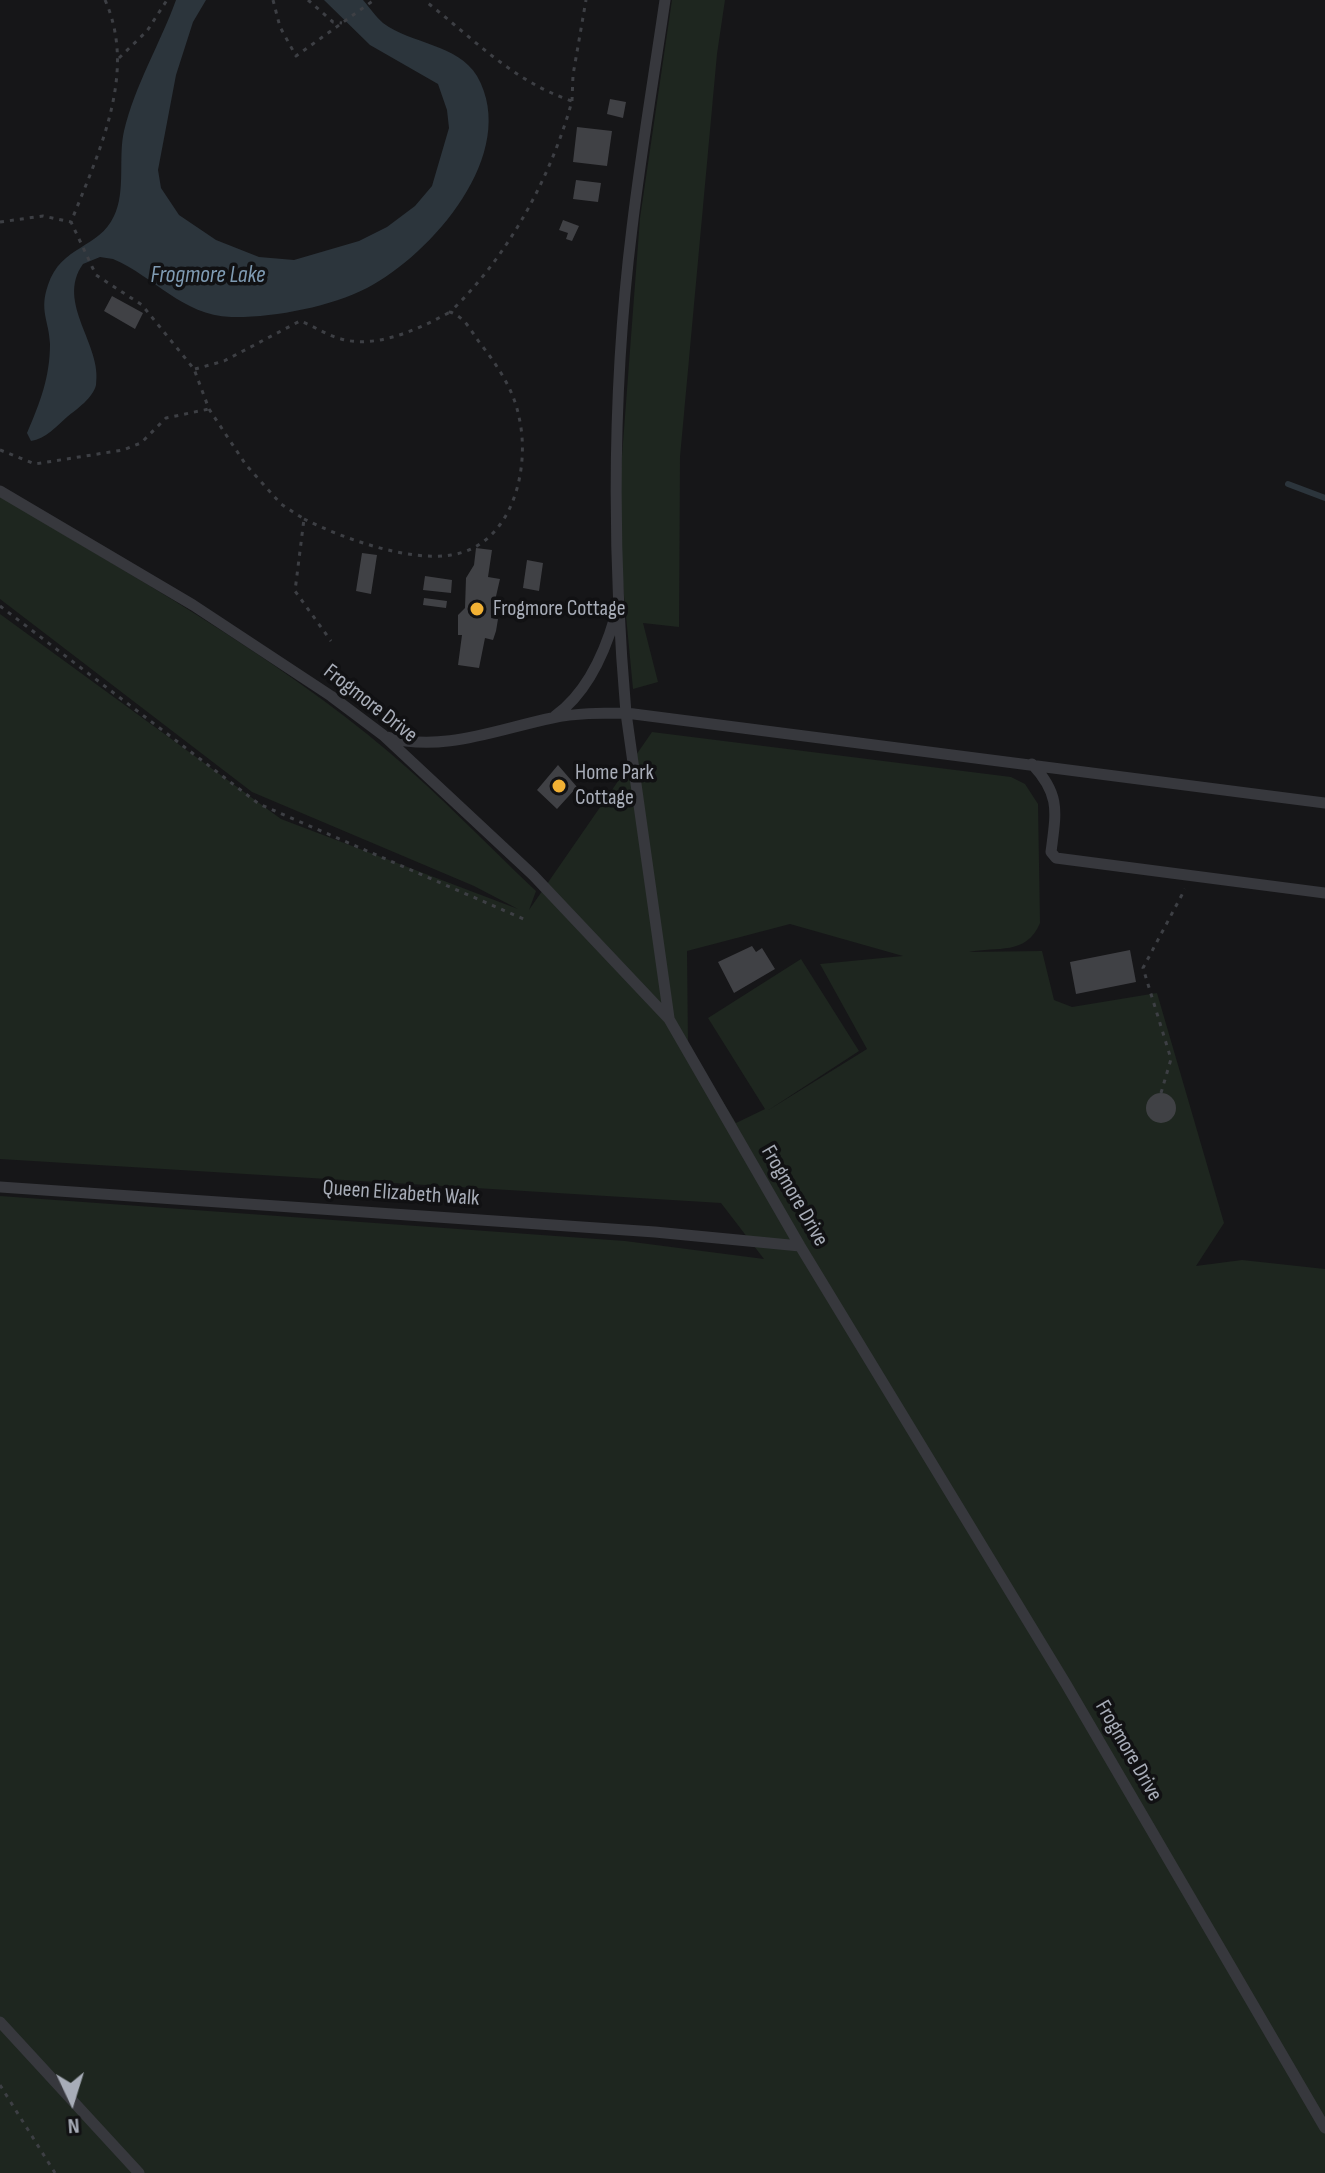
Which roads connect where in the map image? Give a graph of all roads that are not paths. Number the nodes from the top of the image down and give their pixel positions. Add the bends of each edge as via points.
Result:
1 (665, 0) edge
2 (0, 491) edge
3 (617, 609) junction
4 (626, 713) junction
5 (553, 718) junction
6 (383, 735) junction
7 (1032, 763) junction
8 (1325, 803) edge
9 (1325, 893) edge
10 (669, 1019) junction
11 (0, 1187) edge
12 (800, 1246) junction
13 (0, 2022) edge
14 (1325, 2128) edge
15 (139, 2173) edge

1 - 3 lane via 632,229 621,365 615,479
2 - 6 lane, Frogmore Drive via 193,605
3 - 4 lane
3 - 5 lane via 590,677
4 - 5 lane
4 - 7 lane
4 - 10 lane
5 - 6 lane via 468,738 404,742
6 - 10 lane, Frogmore Drive via 533,875
7 - 8 lane
7 - 9 lane via 1050,783 1056,814 1052,856
10 - 12 lane, Frogmore Drive
11 - 12 lane, Queen Elizabeth Walk
12 - 14 lane, Frogmore Drive via 1066,1684
13 - 15 lane

